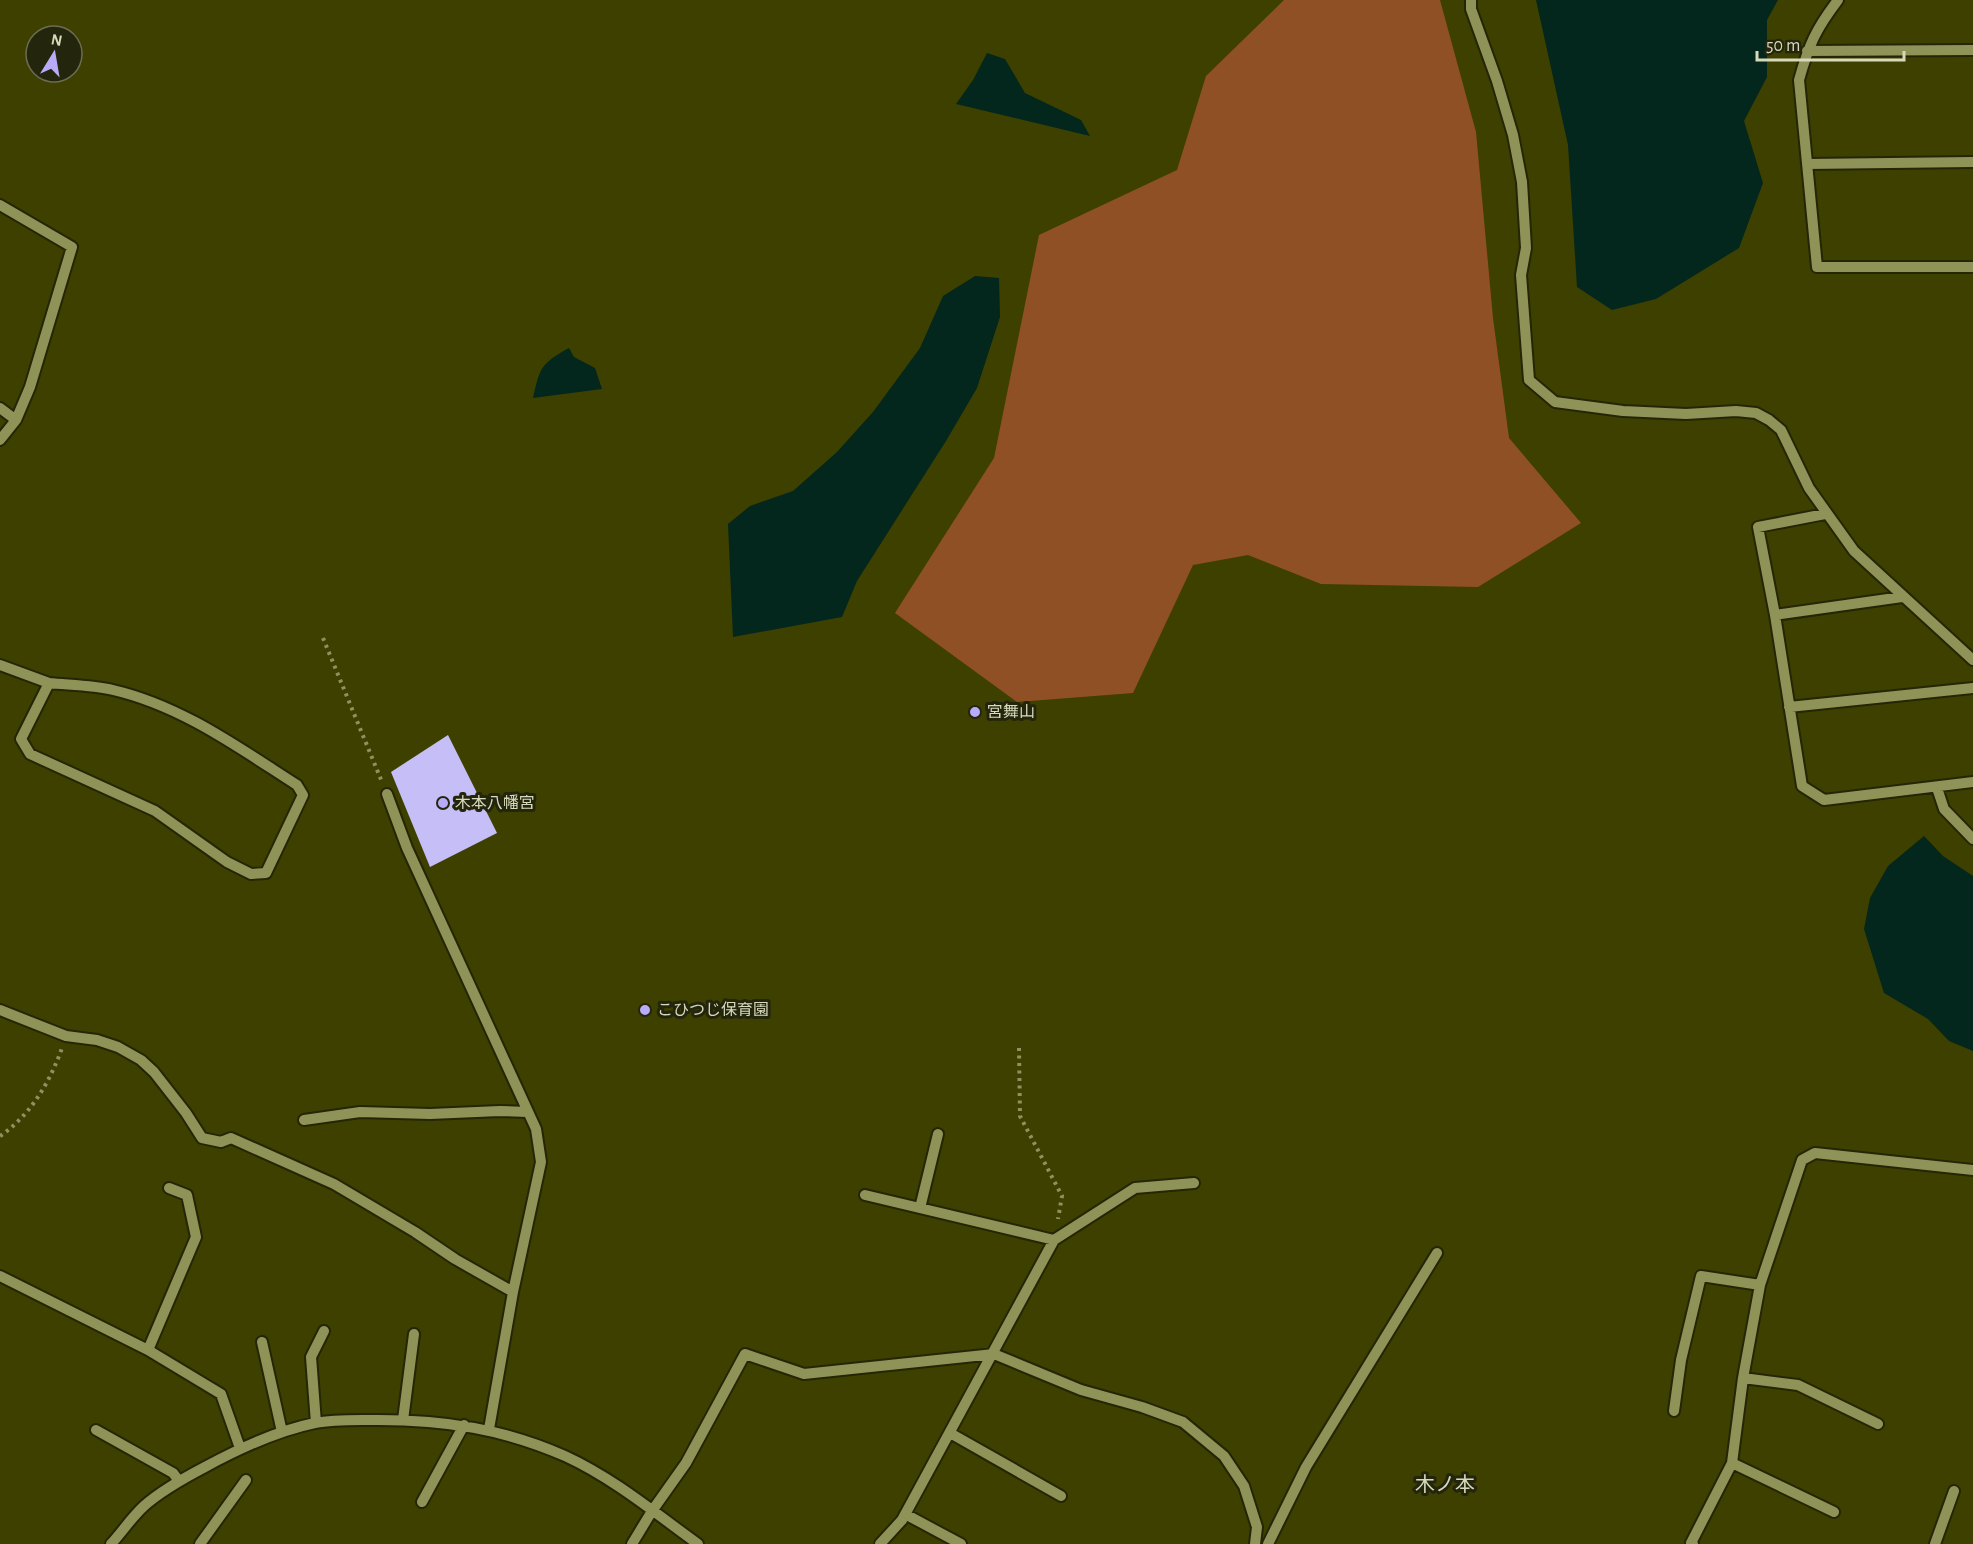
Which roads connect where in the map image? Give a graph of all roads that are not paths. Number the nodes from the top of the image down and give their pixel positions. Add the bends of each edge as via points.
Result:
1 (1471, 0) edge
2 (1839, 0) edge
3 (1973, 50) edge
4 (1807, 51) junction
5 (1973, 162) edge
6 (1807, 164) junction
7 (0, 205) edge
8 (1973, 267) edge
9 (0, 408) edge
10 (16, 420) junction
11 (0, 440) edge
12 (1826, 514) junction
13 (1902, 597) junction
14 (1775, 615) junction
15 (1973, 660) edge
16 (0, 665) edge
17 (48, 683) junction
18 (1973, 688) edge
19 (1789, 707) junction
20 (1973, 782) edge
21 (1937, 788) junction
22 (387, 794) road end
23 (1973, 839) edge
24 (0, 1010) edge
25 (527, 1112) junction
26 (304, 1120) dead end
27 (938, 1134) dead end
28 (1973, 1170) edge
29 (1194, 1183) dead end
30 (169, 1188) dead end
31 (865, 1195) dead end
32 (920, 1208) junction
33 (1054, 1240) junction
34 (1437, 1252) dead end
35 (0, 1276) edge
36 (1760, 1285) junction
37 (513, 1292) junction
38 (324, 1331) dead end
39 (414, 1334) dead end
40 (262, 1342) dead end
41 (148, 1350) junction
42 (994, 1354) junction
43 (1743, 1378) junction
44 (1674, 1411) dead end
45 (403, 1420) junction
46 (316, 1423) junction
47 (464, 1425) junction
48 (1878, 1425) dead end
49 (489, 1429) junction
50 (96, 1430) dead end
51 (282, 1432) junction
52 (950, 1433) junction
53 (240, 1448) junction
54 (1732, 1463) junction
55 (246, 1480) dead end
56 (179, 1481) junction
57 (1954, 1491) dead end
58 (1061, 1496) dead end
59 (422, 1502) dead end
60 (652, 1511) junction
61 (1834, 1512) dead end
62 (905, 1514) junction
63 (111, 1544) edge
64 (200, 1544) edge
65 (632, 1544) edge
66 (698, 1544) edge
67 (880, 1544) edge
68 (961, 1544) edge
69 (1255, 1544) edge
70 (1268, 1544) edge
71 (1693, 1544) edge
72 (1935, 1544) edge

1 - 12 street via 1513,135 1522,182 1526,248 1521,275 1529,380 1555,402 1623,411 1756,412 1781,430
2 - 4 street via 1820,24
3 - 4 street
4 - 6 street via 1799,80
5 - 6 street
6 - 8 street via 1817,267
7 - 10 street via 72,247 30,387
9 - 10 street
10 - 11 street
12 - 13 street via 1854,551
12 - 14 street via 1758,527
13 - 14 street
13 - 15 street
14 - 19 street
16 - 17 street
17 - 17 street via 21,739 30,754 155,811 227,862 251,874 266,873 303,795 297,785 167,707 112,689
18 - 19 street
19 - 21 street via 1802,786 1824,800
20 - 21 street
21 - 23 street via 1944,809
22 - 25 street via 407,848
24 - 37 street via 66,1035 118,1047 154,1072 202,1138 220,1142 231,1138 334,1184
25 - 26 street via 360,1112
25 - 37 street via 536,1129 541,1162
27 - 32 street
28 - 36 street via 1815,1153 1802,1160
29 - 33 street via 1135,1188
30 - 41 street via 187,1195 196,1237
31 - 32 street
32 - 33 street
33 - 42 street
34 - 70 street via 1306,1467
35 - 41 street
36 - 43 street
36 - 44 street via 1701,1276 1681,1360
37 - 49 street
38 - 46 street via 311,1356
39 - 45 street
40 - 51 street
41 - 53 street via 221,1394
42 - 52 street
42 - 60 street via 804,1374 745,1354 686,1462
42 - 69 street via 1081,1390 1183,1422 1224,1456 1244,1486 1257,1527
43 - 48 street via 1798,1385
43 - 54 street
45 - 46 street
45 - 47 street
46 - 51 street
47 - 49 street
47 - 59 street
49 - 60 street via 566,1457
50 - 56 street via 172,1473
51 - 53 street
52 - 58 street
52 - 62 street
53 - 56 street
54 - 61 street
54 - 71 street
55 - 64 street
56 - 63 street via 144,1506
57 - 72 street
60 - 65 street
60 - 66 street
62 - 67 street
62 - 68 street

